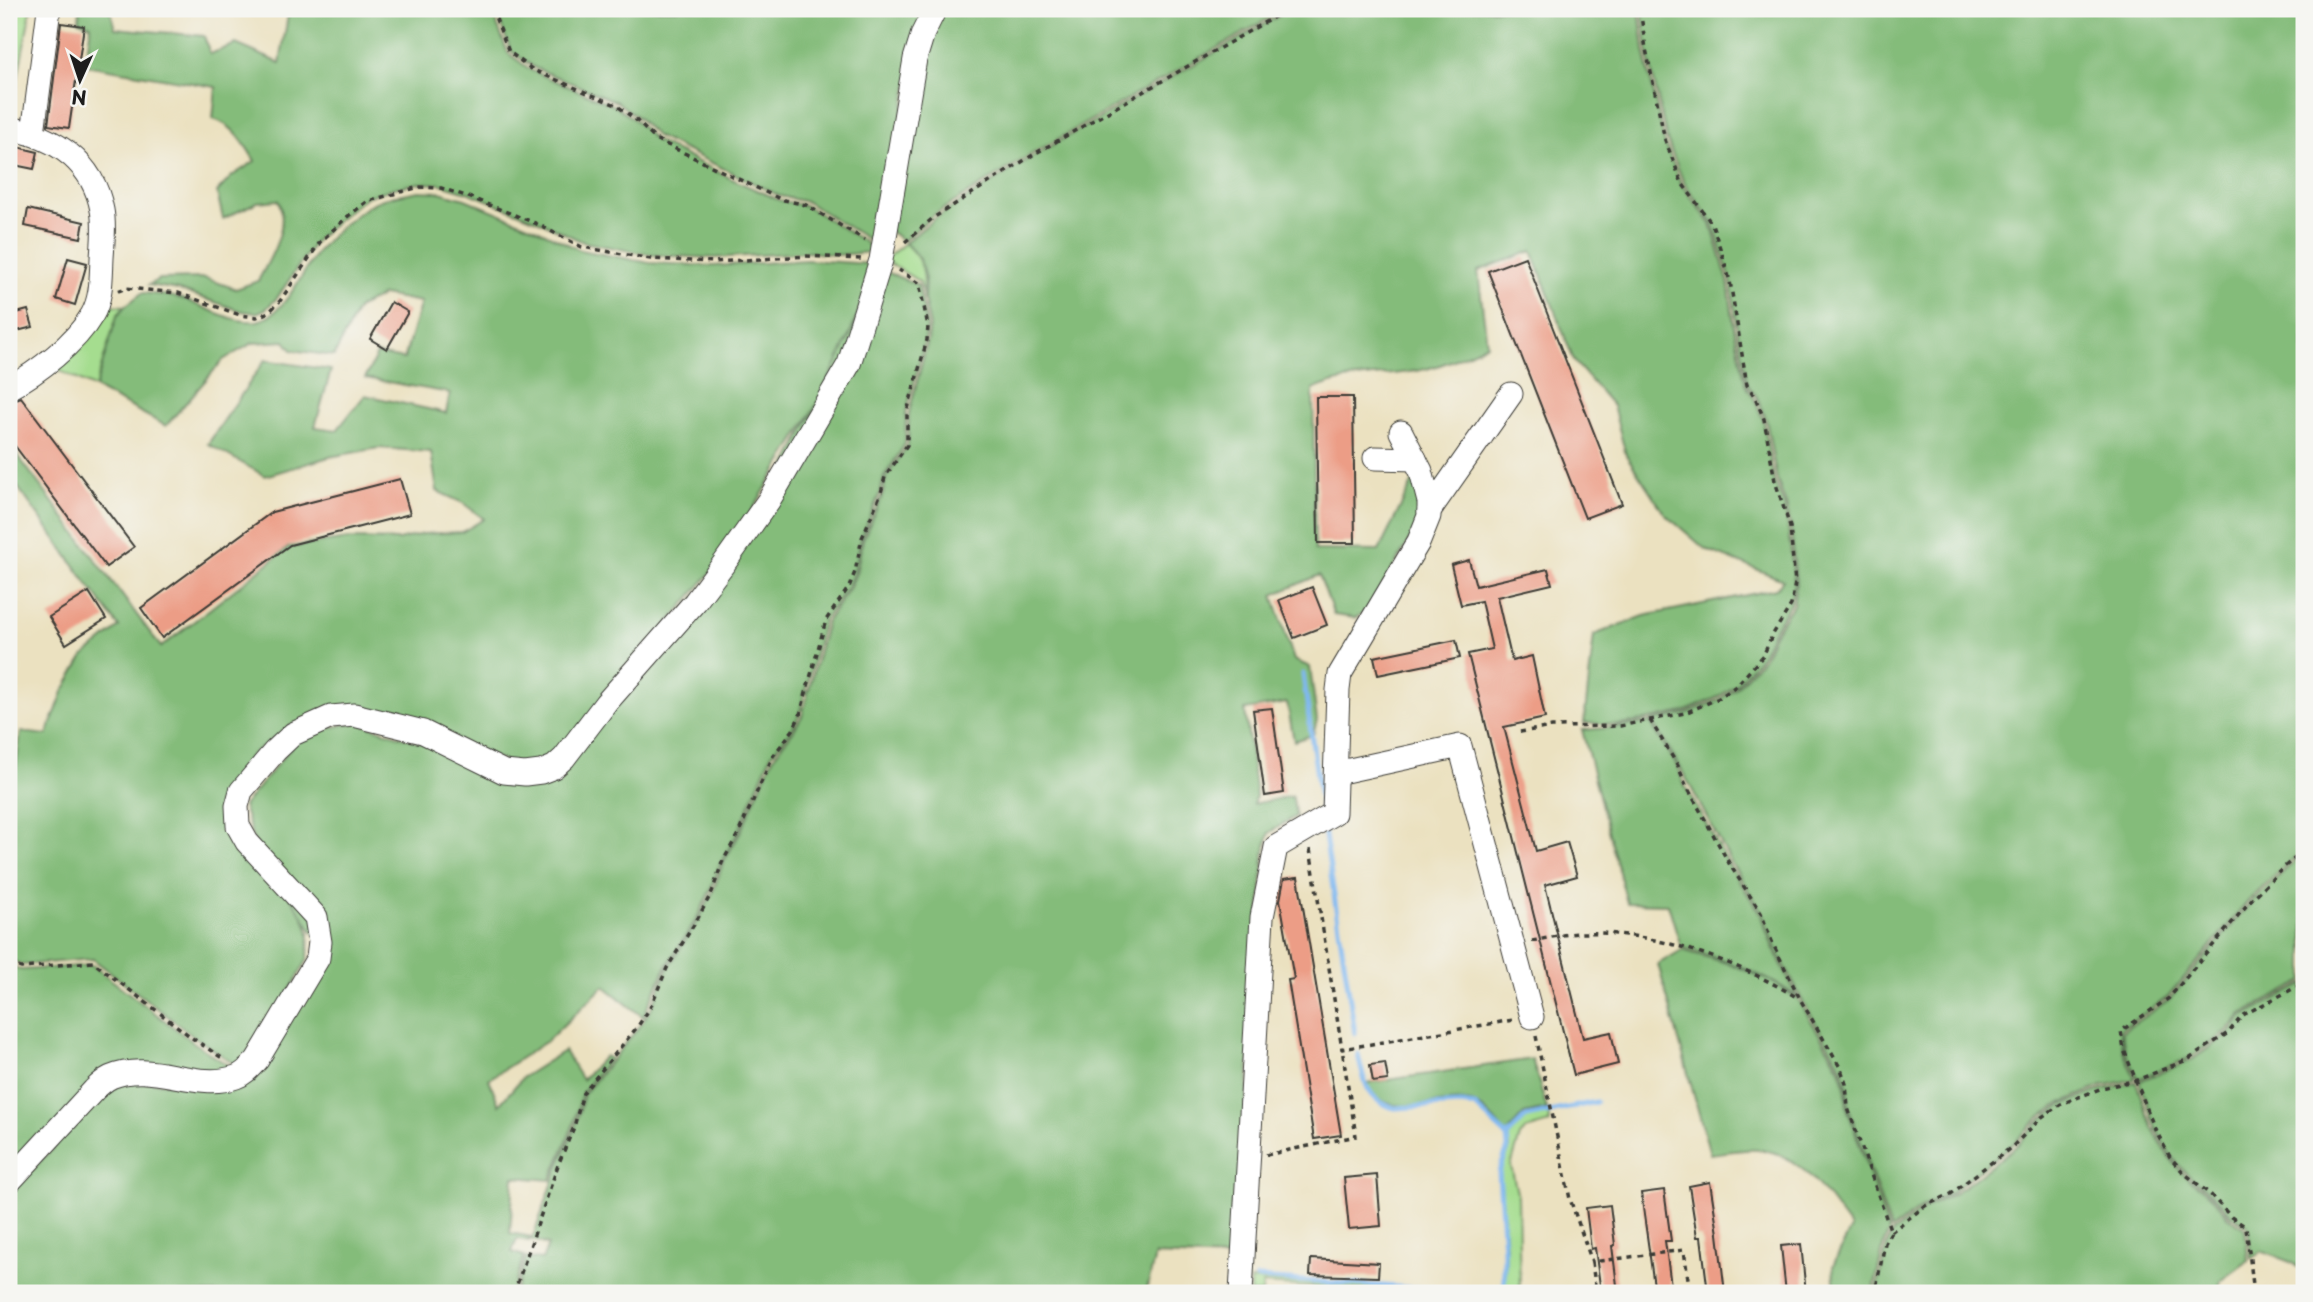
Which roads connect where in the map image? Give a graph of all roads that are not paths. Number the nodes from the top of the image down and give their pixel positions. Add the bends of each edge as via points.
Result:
1 (49, 9) edge
2 (935, 9) edge
3 (9, 128) edge
4 (33, 133) junction
5 (9, 388) edge
6 (1511, 394) dead end
7 (1401, 432) dead end
8 (1375, 458) dead end
9 (1415, 458) junction
10 (1429, 511) junction
11 (1336, 773) junction
12 (1532, 1017) road end
13 (9, 1182) edge
14 (1241, 1293) edge

1 - 4 street
2 - 13 street via 915,59 881,260 849,364 769,500 695,602 564,758 541,772 504,772 423,732 354,715 331,717 293,734 241,791 238,826 247,842 316,917 320,942 318,958 257,1060 235,1077 204,1081 141,1072 109,1078
3 - 4 street
4 - 5 street via 57,143 84,169 96,190 103,234 100,296 92,315 55,357
6 - 10 street
7 - 9 street
8 - 9 street
9 - 10 street
10 - 11 street via 1419,541 1340,674
11 - 12 street via 1460,746
11 - 14 street via 1334,813 1276,847 1262,917

